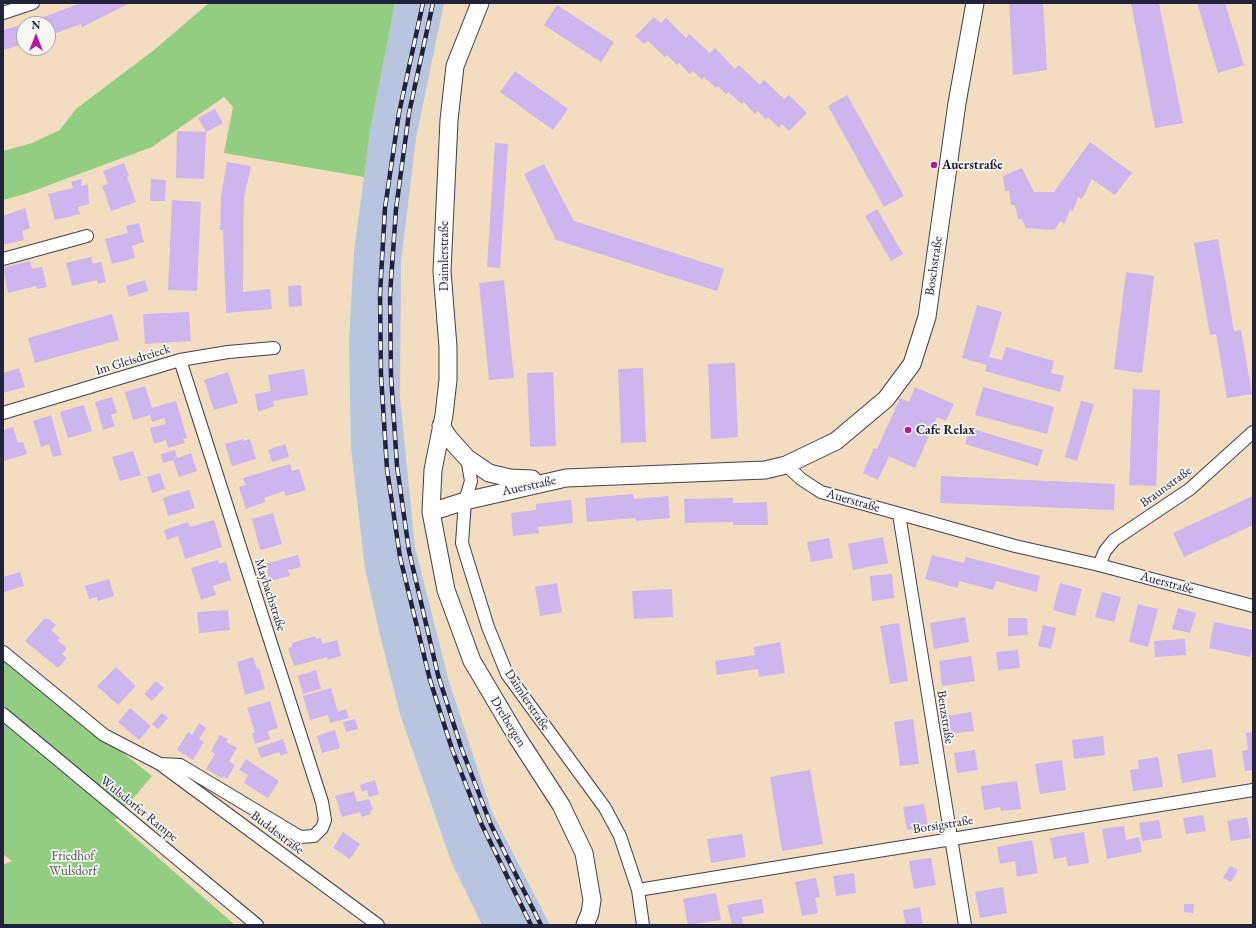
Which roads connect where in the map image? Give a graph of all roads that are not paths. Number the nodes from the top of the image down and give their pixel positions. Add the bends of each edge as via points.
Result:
1 (32, 3) edge
2 (480, 3) edge
3 (975, 3) edge
4 (3, 13) edge
5 (87, 236) dead end
6 (3, 259) edge
7 (274, 348) dead end
8 (180, 360) junction
9 (3, 413) edge
10 (441, 426) junction
11 (1253, 432) edge
12 (467, 458) junction
13 (786, 465) junction
14 (566, 478) junction
15 (465, 501) junction
16 (431, 512) junction
17 (899, 514) junction
18 (1099, 565) junction
19 (1253, 606) edge
20 (3, 652) edge
21 (3, 714) edge
22 (160, 764) junction
23 (1253, 790) edge
24 (314, 836) joint
25 (950, 838) junction
26 (638, 890) junction
27 (257, 925) edge
28 (378, 925) edge
29 (586, 925) edge
30 (643, 925) edge
31 (965, 925) edge

1 - 4 street
2 - 10 street, Daimlerstraße via 455,66 449,120 442,271 448,380
3 - 13 street, Boschstraße via 957,103 926,317 912,364 886,399 862,421 836,441
5 - 6 street
7 - 8 street, Im Gleisdreieck
8 - 9 street, Im Gleisdreieck
8 - 24 street, Maybachstraße via 322,802 324,820 322,828
10 - 12 street
10 - 16 street, Daimlerstraße via 433,470
11 - 18 street, Braunstraße via 1190,489 1114,540 1105,551
12 - 14 street via 489,474 510,478
12 - 15 street, Daimlerstraße via 471,481
13 - 14 street, Auerstraße via 765,470
13 - 17 street, Auerstraße via 821,492
14 - 15 street, Auerstraße
15 - 16 street, Auerstraße
15 - 26 street, Daimlerstraße via 462,542 488,627 507,674 605,808 620,836
16 - 29 street, Dreibergen via 446,590 472,661 561,805 584,853 592,900
17 - 18 street, Auerstraße via 1015,546
17 - 25 street, Benzstraße
18 - 19 street, Auerstraße
20 - 22 street, Buddestraße via 104,735
21 - 27 street, Wulsdorfer Rampe
22 - 24 street, Buddestraße via 180,765 300,837
22 - 28 street, Buddestraße
23 - 25 street, Borsigstraße
25 - 26 street, Borsigstraße
25 - 31 street, Benzstraße
26 - 30 street, Daimlerstraße

